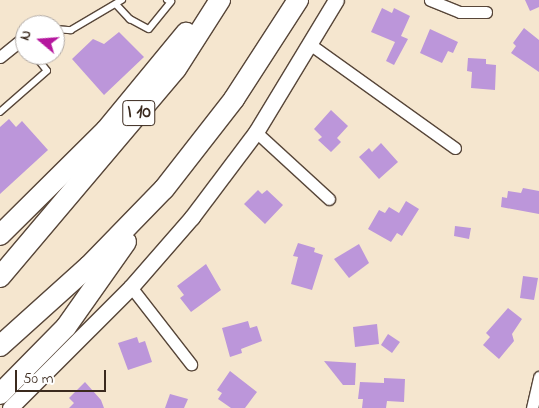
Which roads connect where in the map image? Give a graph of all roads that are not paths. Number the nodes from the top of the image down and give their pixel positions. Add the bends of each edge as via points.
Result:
1 (122, 0) edge
2 (167, 0) edge
3 (213, 0) edge
4 (220, 0) edge
5 (298, 0) edge
6 (336, 0) edge
7 (430, 0) edge
8 (116, 4) junction
9 (486, 12) dead end
10 (65, 30) edge
11 (312, 45) junction
12 (15, 46) edge
13 (0, 57) edge
14 (42, 65) edge
15 (0, 112) edge
16 (256, 132) junction
17 (454, 148) dead end
18 (164, 188) junction
19 (329, 199) dead end
20 (0, 235) edge
21 (0, 277) edge
22 (131, 287) junction
23 (0, 346) edge
24 (192, 364) dead end
25 (539, 377) edge
26 (0, 394) edge
27 (10, 408) edge
28 (532, 408) edge

1 - 8 lane
2 - 8 lane via 171,2 149,29 130,19
3 - 20 highway via 106,130
4 - 21 highway, I 10 via 176,69
5 - 18 highway via 234,99
6 - 11 street
7 - 9 street via 460,12
8 - 10 lane via 71,30
11 - 16 street
11 - 17 street
12 - 13 street
14 - 15 lane via 47,71
16 - 19 street
16 - 22 street via 192,217
18 - 23 highway via 88,266
18 - 26 highway via 66,327
22 - 24 street
22 - 27 street
25 - 28 street

